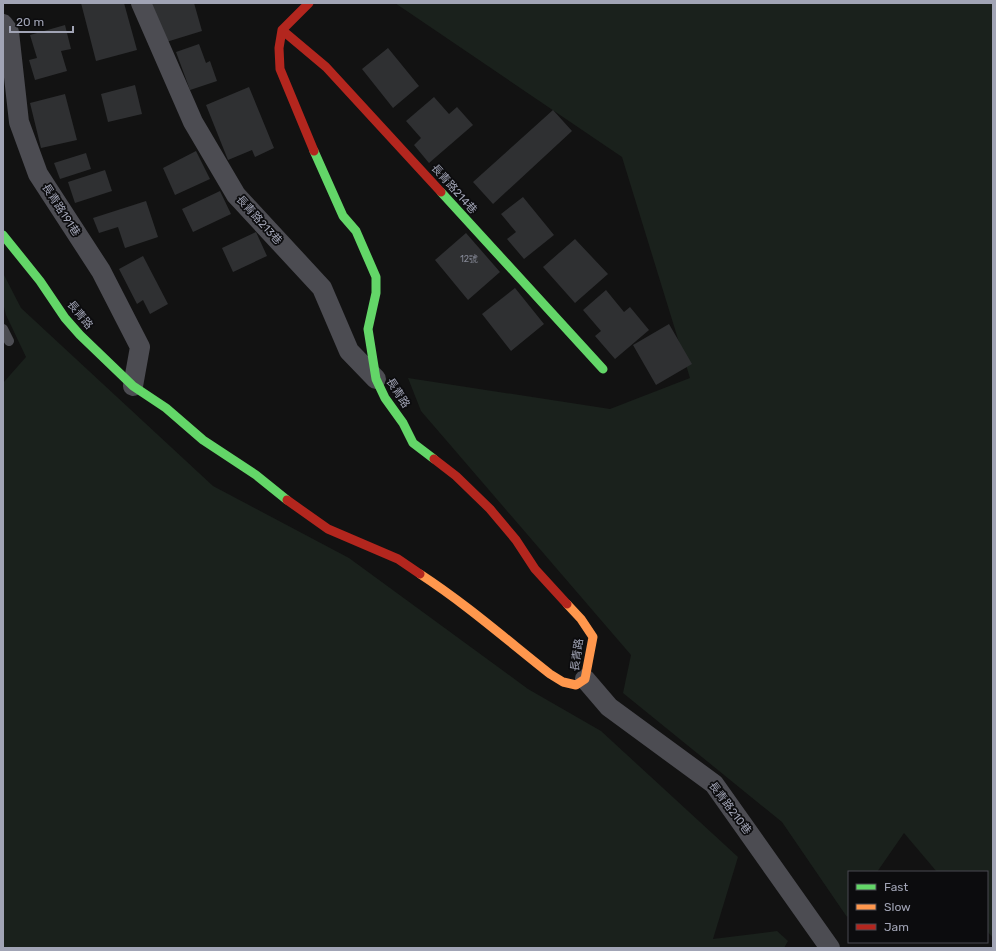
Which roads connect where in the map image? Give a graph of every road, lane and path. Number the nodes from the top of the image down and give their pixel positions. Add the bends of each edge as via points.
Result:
1 (141, 3) edge
2 (309, 3) edge
3 (3, 24) edge
4 (282, 30) junction
5 (3, 236) edge
6 (3, 329) edge
7 (10, 341) dead end
8 (603, 369) dead end
9 (376, 379) junction
10 (133, 386) junction
11 (585, 679) junction
12 (830, 948) edge

1 - 9 street, 長青路213巷 via 193,122 236,195 322,288 349,351
2 - 4 street
3 - 10 street, 長青路191巷 via 9,32 19,122 38,174 101,272 140,347
4 - 8 street, 長青路214巷 via 326,67
4 - 9 street, 長青路 via 279,48 280,69 289,94 343,216 356,231 376,277 376,293 368,329
5 - 10 street, 長青路 via 40,281 65,318
6 - 7 lane
9 - 11 street, 長青路 via 385,398 404,423 413,443 456,476 490,509 516,540 535,569 581,619 593,637
10 - 11 street, 長青路 via 166,408 203,440 256,475 328,529 398,559 457,598 550,674 563,682 576,685
11 - 12 street, 長青路210巷 via 609,707 714,784

